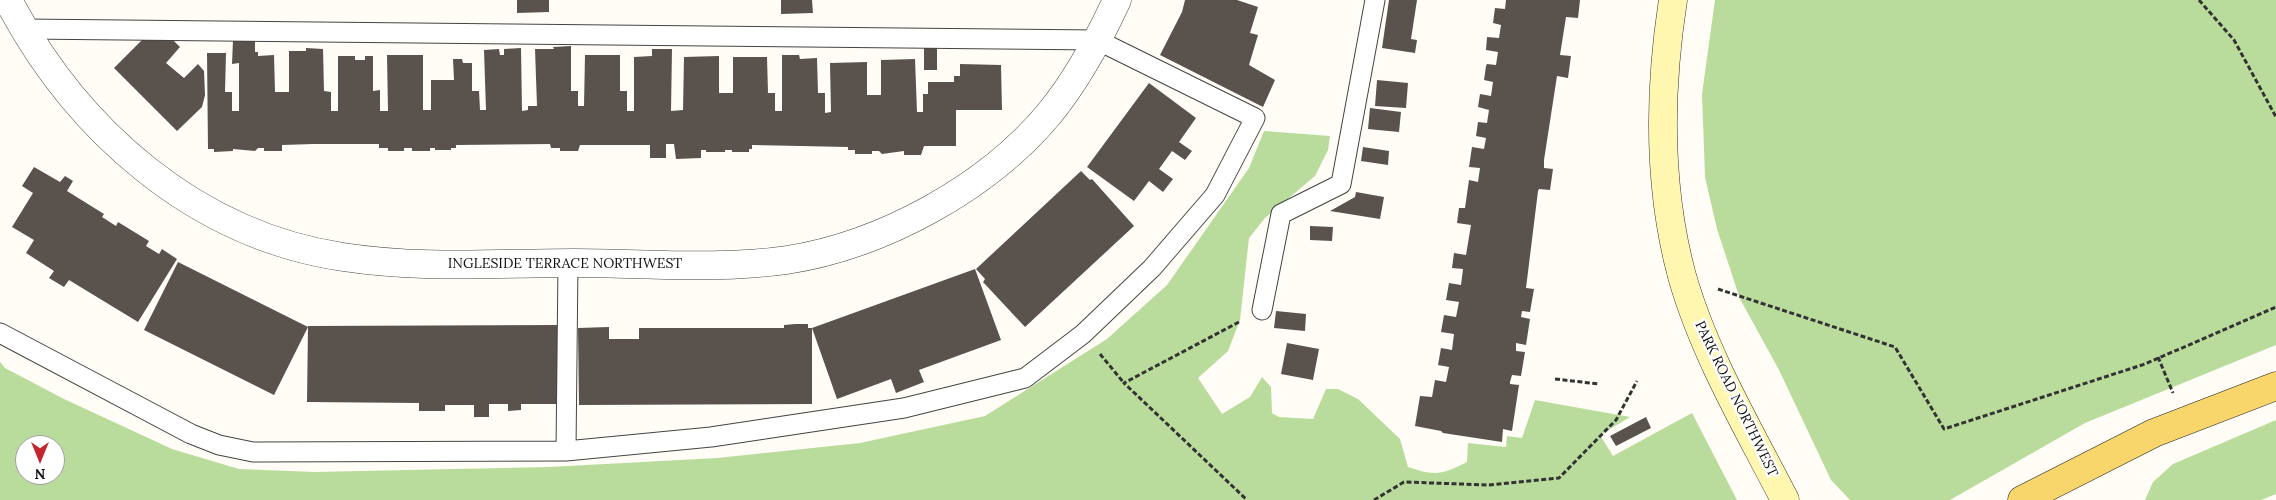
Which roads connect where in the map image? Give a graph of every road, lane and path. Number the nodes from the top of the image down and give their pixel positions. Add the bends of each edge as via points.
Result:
1 (8, 0) edge
2 (1117, 0) edge
3 (1375, 0) edge
4 (1673, 0) edge
5 (2199, 0) edge
6 (25, 29) junction
7 (1097, 40) junction
8 (2276, 117) edge
9 (568, 263) junction
10 (1682, 276) junction
11 (2276, 308) edge
12 (1262, 310) joint
13 (0, 333) edge
14 (1083, 334) junction
15 (2158, 357) junction
16 (1555, 379) dead end
17 (1637, 381) dead end
18 (1124, 383) junction
19 (1598, 384) dead end
20 (2276, 386) edge
21 (2184, 420) junction
22 (566, 451) junction
23 (1247, 500) edge
24 (1374, 500) edge
25 (1785, 500) edge
26 (2022, 500) edge

1 - 6 street, INGLESIDE TERRACE NORTHWEST
2 - 7 street, INGLESIDE TERRACE NORTHWEST
3 - 12 lane via 1341,184 1281,214
4 - 10 street, PARK ROAD NORTHWEST via 1666,53 1664,128 1671,224
5 - 8 path via 2234,40
6 - 7 lane
6 - 9 street, INGLESIDE TERRACE NORTHWEST via 73,98 126,154 188,199 247,229 293,246 365,260 438,264
7 - 9 street, INGLESIDE TERRACE NORTHWEST via 1056,104 1013,151 943,201 901,224 828,250 762,263
7 - 14 lane via 1256,118 1216,195 1152,268
9 - 22 lane
10 - 15 path via 1895,346 1944,430
10 - 25 street, PARK ROAD NORTHWEST via 1730,392
11 - 15 path
12 - 18 path
13 - 22 lane via 191,434 253,452
14 - 18 path
14 - 22 lane via 1025,378 904,408 711,437
15 - 21 path
16 - 19 path
17 - 24 path via 1616,420 1559,478 1489,485 1404,482
18 - 23 path
20 - 21 main road
21 - 26 main road via 2120,448

